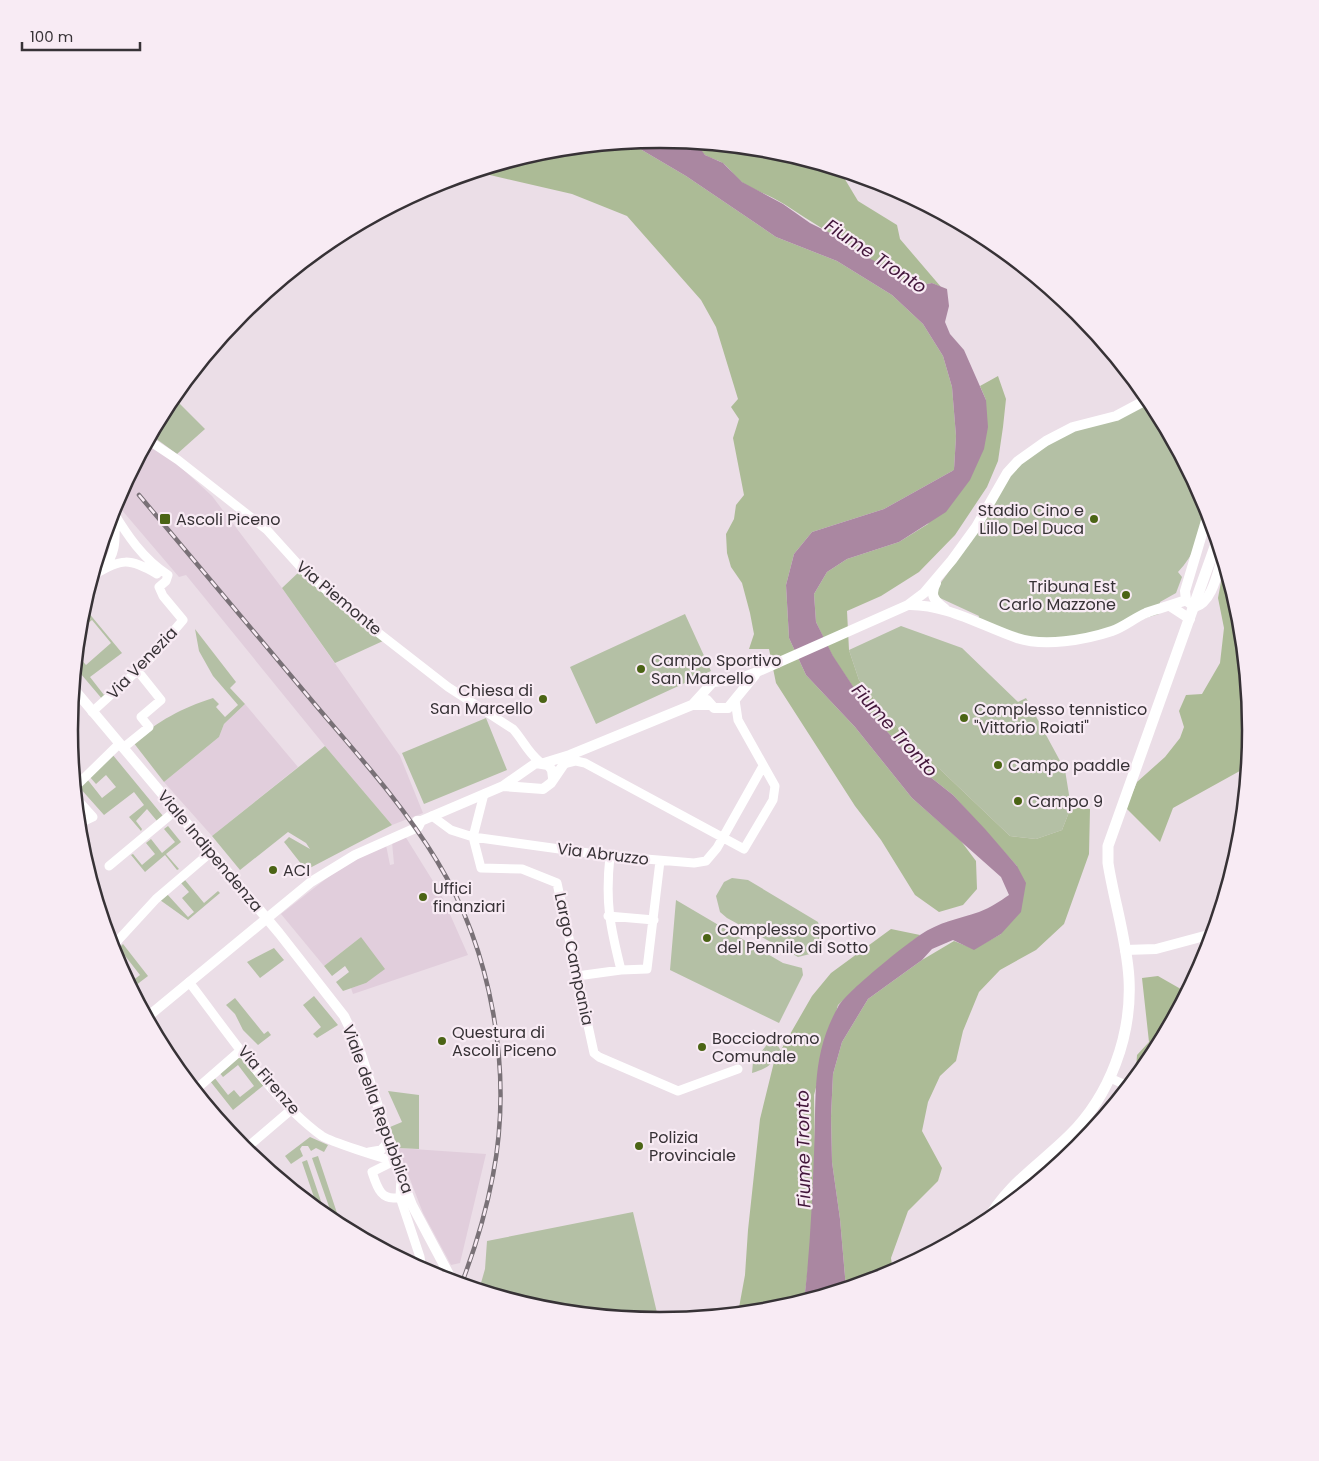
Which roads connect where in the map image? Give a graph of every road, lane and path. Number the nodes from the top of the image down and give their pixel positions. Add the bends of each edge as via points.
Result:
1 (1140, 403) edge
2 (153, 443) edge
3 (118, 519) edge
4 (1204, 526) edge
5 (114, 527) edge
6 (134, 544) junction
7 (115, 547) junction
8 (1213, 549) edge
9 (127, 561) junction
10 (1218, 568) edge
11 (100, 571) edge
12 (99, 573) edge
13 (938, 579) junction
14 (162, 584) junction
15 (1190, 603) junction
16 (906, 606) junction
17 (1170, 606) junction
18 (948, 612) junction
19 (1190, 619) junction
20 (137, 670) junction
21 (757, 672) junction
22 (725, 680) junction
23 (707, 689) junction
24 (79, 695) edge
25 (735, 698) junction
26 (692, 705) junction
27 (710, 705) junction
28 (723, 710) junction
29 (92, 712) junction
30 (738, 720) junction
31 (121, 746) junction
32 (530, 754) junction
33 (567, 759) junction
34 (542, 762) junction
35 (763, 766) junction
36 (528, 768) junction
37 (553, 778) junction
38 (80, 783) edge
39 (503, 786) junction
40 (535, 789) junction
41 (484, 794) junction
42 (82, 805) edge
43 (176, 811) junction
44 (432, 816) junction
45 (85, 821) edge
46 (472, 837) junction
47 (723, 838) junction
48 (211, 852) junction
49 (610, 856) junction
50 (660, 861) junction
51 (109, 866) dead end
52 (608, 916) junction
53 (266, 918) junction
54 (654, 920) junction
55 (1204, 936) edge
56 (117, 941) edge
57 (1124, 950) junction
58 (621, 970) junction
59 (577, 976) junction
60 (189, 982) junction
61 (151, 1014) edge
62 (344, 1016) joint
63 (241, 1050) junction
64 (738, 1069) dead end
65 (1110, 1078) junction
66 (1122, 1083) edge
67 (199, 1086) edge
68 (292, 1109) junction
69 (388, 1142) junction
70 (251, 1144) edge
71 (372, 1156) junction
72 (394, 1161) junction
73 (372, 1172) junction
74 (401, 1178) junction
75 (400, 1196) junction
76 (998, 1203) edge
77 (421, 1260) edge
78 (448, 1272) edge

1 - 13 street via 1116,416 1073,427 1018,461
2 - 32 street, Via Piemonte via 266,530 305,572 369,625 448,687 513,729
3 - 6 street
4 - 15 street via 1185,591
5 - 7 street
6 - 7 street via 126,540
6 - 9 street via 136,554
6 - 14 street via 154,566 168,575
7 - 9 street via 118,558
7 - 11 street via 109,562
8 - 15 main road
9 - 12 street via 111,565
9 - 14 street
10 - 15 street via 1202,605
13 - 16 street
13 - 18 street via 932,591 933,598
14 - 20 street, Via Venezia via 163,596 183,620
15 - 17 street
15 - 19 main road
16 - 18 street via 926,606
16 - 21 street
17 - 18 street via 1113,630 1059,642 1019,639
17 - 19 street
19 - 57 main road via 1108,846 1108,863
20 - 29 street, Via Venezia
20 - 31 street via 161,700 141,718 149,727
21 - 22 street
21 - 25 street
22 - 23 street via 713,682
22 - 25 street via 734,687
23 - 26 street
23 - 27 street via 706,698
24 - 29 street, Viale Indipendenza
25 - 28 street
25 - 30 street
26 - 27 street
26 - 33 street
27 - 28 street
28 - 30 street
29 - 31 street, Viale Indipendenza
30 - 35 street
31 - 38 street
31 - 43 street, Viale Indipendenza
32 - 34 street, Via Piemonte
32 - 36 street
33 - 34 street
33 - 37 street
33 - 47 street via 585,763
34 - 36 street
34 - 37 street via 552,770
35 - 47 street
35 - 47 street via 774,786 773,800 744,850
36 - 39 street
36 - 40 street via 527,781
37 - 40 street via 547,787
39 - 40 street
39 - 41 street
41 - 44 street
41 - 46 street
42 - 45 street via 93,817
43 - 48 street, Viale Indipendenza
43 - 51 street
44 - 46 street, Via Abruzzo via 451,830
44 - 53 street via 415,821 331,869
46 - 49 street, Via Abruzzo
46 - 59 street, Largo Campania via 481,868 522,869 557,883
47 - 50 street, Via Abruzzo via 706,861
48 - 53 street, Viale Indipendenza
48 - 56 street via 156,898
49 - 50 street, Via Abruzzo
49 - 52 street via 606,886
50 - 54 street
52 - 54 street
52 - 58 street
53 - 60 street
53 - 62 street, Viale Indipendenza
54 - 58 street via 647,969
55 - 57 street via 1156,949
57 - 65 main road via 1129,978 1129,1007
58 - 59 street
59 - 64 street, Largo Campania via 594,1053 602,1059 678,1091
60 - 61 street
60 - 63 street, Via Firenze
62 - 69 street, Viale della Repubblica via 358,1045
63 - 67 street
63 - 68 street, Via Firenze
65 - 66 street
65 - 76 main road via 1099,1100 1070,1135 1012,1186
68 - 70 street
68 - 71 street, Via Firenze via 324,1137
69 - 71 street
69 - 72 street, Viale della Repubblica
71 - 72 street, Via Firenze
71 - 73 street
72 - 73 street
72 - 74 street, Viale della Repubblica
73 - 75 street via 383,1196 389,1199
74 - 75 street
74 - 78 street, Viale della Repubblica
75 - 77 street

